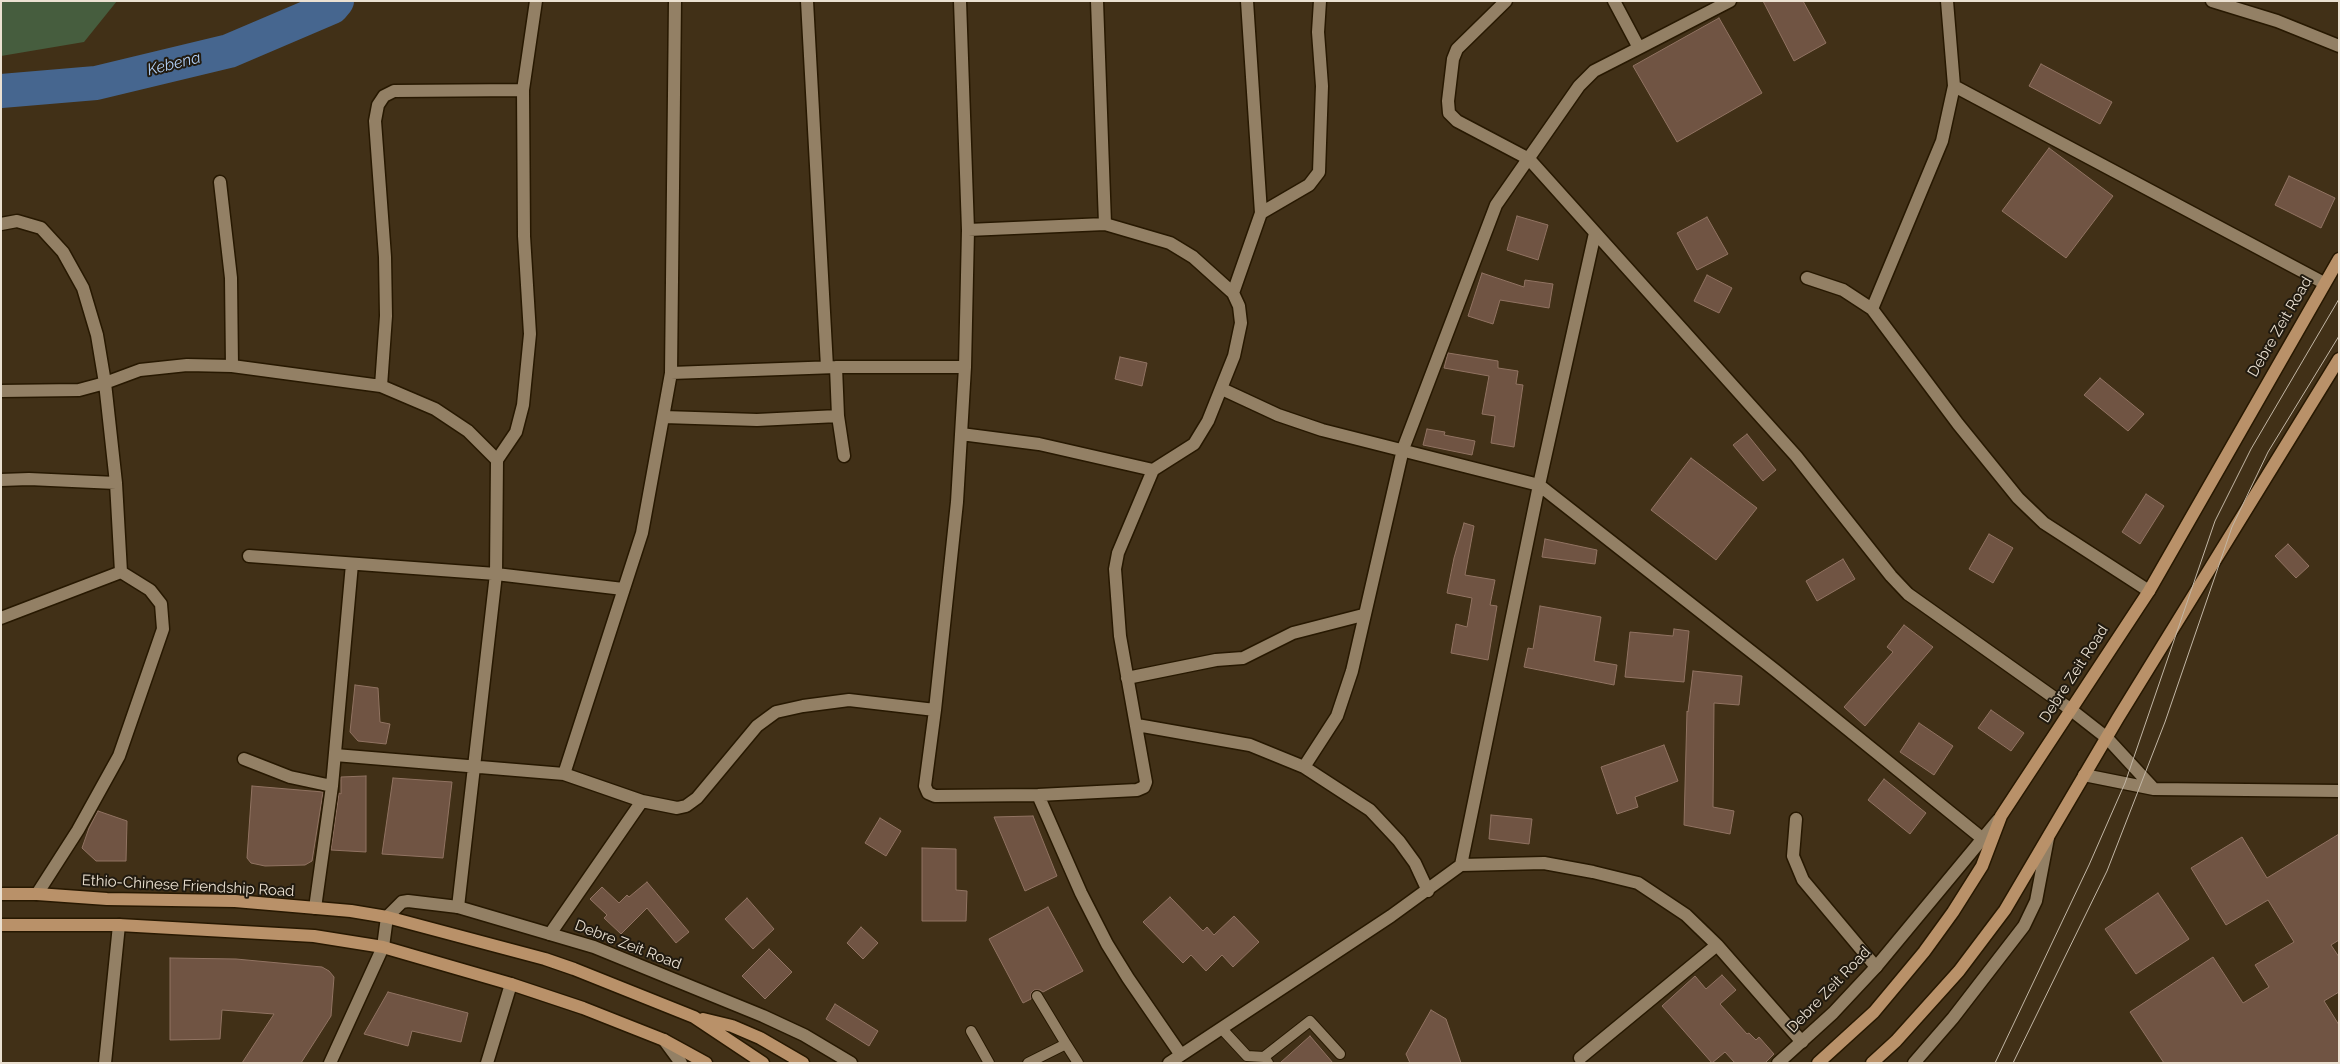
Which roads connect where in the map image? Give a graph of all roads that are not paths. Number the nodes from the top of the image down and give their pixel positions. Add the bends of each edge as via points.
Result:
1 (536, 1) edge
2 (675, 1) edge
3 (807, 1) edge
4 (960, 1) edge
5 (1097, 1) edge
6 (1247, 1) edge
7 (1320, 1) edge
8 (1506, 1) edge
9 (1614, 1) edge
10 (1730, 1) edge
11 (1946, 1) edge
12 (2212, 1) edge
13 (2339, 46) edge
14 (1639, 48) junction
15 (1954, 86) junction
16 (523, 90) junction
17 (1529, 159) junction
18 (220, 182) dead end
19 (1261, 213) junction
20 (1, 224) edge
21 (1105, 224) junction
22 (968, 230) junction
23 (1595, 233) junction
24 (2339, 259) edge
25 (1807, 278) dead end
26 (2324, 283) junction
27 (1233, 293) junction
28 (1872, 309) junction
29 (2339, 359) edge
30 (232, 366) junction
31 (832, 367) junction
32 (965, 367) junction
33 (671, 373) junction
34 (105, 383) junction
35 (381, 386) junction
36 (1222, 389) junction
37 (1, 390) edge
38 (838, 416) junction
39 (664, 417) junction
40 (961, 434) junction
41 (1403, 449) junction
42 (844, 456) dead end
43 (497, 460) junction
44 (1153, 470) junction
45 (1, 480) edge
46 (116, 483) junction
47 (1539, 485) junction
48 (249, 556) dead end
49 (352, 564) junction
50 (121, 572) junction
51 (496, 574) junction
52 (623, 590) junction
53 (2149, 591) junction
54 (1364, 615) junction
55 (1, 618) edge
56 (1127, 678) junction
57 (2070, 709) junction
58 (936, 710) junction
59 (1137, 725) junction
60 (2107, 738) junction
61 (336, 755) junction
62 (244, 758) dead end
63 (474, 765) junction
64 (1304, 767) junction
65 (564, 774) junction
66 (2084, 776) junction
67 (332, 786) junction
68 (2154, 789) junction
69 (2339, 791) edge
70 (1038, 796) junction
71 (642, 801) junction
72 (2001, 816) junction
73 (1796, 819) dead end
74 (2048, 838) junction
75 (1983, 839) junction
76 (1461, 865) junction
77 (1428, 891) junction
78 (1, 894) edge
79 (37, 894) junction
80 (458, 907) junction
81 (315, 908) junction
82 (387, 916) junction
83 (1, 925) edge
84 (119, 925) junction
85 (550, 934) junction
86 (1717, 945) junction
87 (383, 948) junction
88 (1876, 967) junction
89 (511, 984) junction
90 (1037, 996) dead end
91 (694, 1017) junction
92 (1222, 1029) junction
93 (971, 1031) dead end
94 (664, 1040) junction
95 (1802, 1042) junction
96 (1066, 1044) junction
97 (1340, 1054) dead end
98 (1181, 1055) junction
99 (1580, 1058) dead end
100 (1266, 1060) edge
101 (105, 1063) edge
102 (330, 1063) edge
103 (487, 1063) edge
104 (682, 1063) edge
105 (706, 1063) edge
106 (763, 1063) edge
107 (803, 1063) edge
108 (851, 1063) edge
109 (989, 1063) edge
110 (1028, 1063) edge
111 (1078, 1063) edge
112 (1169, 1063) edge
113 (1778, 1063) edge
114 (1818, 1063) edge
115 (1872, 1063) edge
116 (1914, 1063) edge

1 - 16 street
2 - 33 street
3 - 31 street
4 - 22 street
5 - 21 street
6 - 19 street
7 - 19 street via 1319,172 1309,185
8 - 17 street via 1458,49 1453,59 1448,101 1450,113 1458,121
9 - 14 street
10 - 14 street
11 - 15 street
12 - 13 street via 2277,21
14 - 17 street via 1594,71 1579,86
15 - 26 street
15 - 28 street via 1942,141
16 - 35 street via 394,90 378,105 376,121 386,316
16 - 43 street via 524,236 530,334 523,404 516,432
17 - 23 street
17 - 41 street via 1496,205
18 - 30 street via 231,278
19 - 27 street
20 - 34 street via 17,221 41,228 63,252 83,288 97,335
21 - 22 street
21 - 27 street via 1170,243 1193,257
22 - 32 street
23 - 47 street
23 - 57 street via 1796,456 1908,594
24 - 26 main road, Debre Zeit Road
25 - 28 street via 1843,290
26 - 53 main road, Debre Zeit Road
27 - 36 street via 1239,306 1240,323 1234,356
28 - 53 street via 2018,498 2044,523
29 - 60 main road
30 - 34 street via 187,365 140,370
30 - 35 street
31 - 32 street
31 - 33 street
31 - 38 street
32 - 40 street
33 - 39 street
34 - 37 street via 79,390
34 - 46 street
35 - 43 street via 435,409 468,431
36 - 41 street via 1278,415 1322,430
36 - 44 street via 1194,444
38 - 39 street via 757,420
38 - 42 street
39 - 52 street via 642,533
40 - 44 street via 1039,444
40 - 58 street
41 - 47 street
41 - 54 street
43 - 51 street
44 - 56 street via 1118,552 1115,569
45 - 46 street
46 - 50 street
47 - 75 street
47 - 76 street
48 - 49 street
49 - 51 street
49 - 61 street
50 - 55 street
50 - 79 street via 150,590 161,604 163,629 119,756 78,830
51 - 52 street
51 - 63 street
52 - 65 street
53 - 57 main road, Debre Zeit Road
54 - 56 street via 1293,633 1243,658 1216,660
54 - 64 street via 1352,671 1337,716
56 - 59 street
57 - 60 street
57 - 72 main road, Debre Zeit Road
58 - 70 street via 925,786 928,792 935,796
58 - 71 street via 849,700 776,712 757,726 697,798 686,806 677,808
59 - 64 street via 1250,745
59 - 70 street via 1146,782 1144,787
60 - 66 main road
60 - 68 street
61 - 63 street
61 - 67 street
62 - 67 street via 290,777
63 - 65 street
63 - 80 street
64 - 77 street via 1370,810 1399,841
65 - 71 street
66 - 68 street
66 - 74 main road
67 - 81 street
68 - 69 street
70 - 98 street via 1107,944
71 - 85 street
72 - 75 street, Debre Zeit Road
72 - 114 main road via 1982,866 1924,952 1874,1012
73 - 88 street via 1793,856 1804,880
74 - 115 main road via 2005,910 1959,971
74 - 116 street via 2036,901 2024,926
75 - 88 street, Debre Zeit Road
76 - 77 street
76 - 86 street via 1544,863 1638,883 1686,915
77 - 92 street
78 - 79 main road, Ethio-Chinese Friendship Road
79 - 81 main road, Ethio-Chinese Friendship Road via 107,899 236,901
80 - 82 street, Debre Zeit Road via 408,901 402,902
80 - 85 street, Debre Zeit Road
81 - 82 main road, Ethio-Chinese Friendship Road
82 - 87 street
82 - 91 main road, Ethio-Chinese Friendship Road via 545,959
83 - 84 main road
84 - 87 main road via 314,936
84 - 101 street
85 - 108 street, Debre Zeit Road via 594,947 754,1012 804,1034
86 - 95 street
86 - 99 street
87 - 89 main road
87 - 102 street
88 - 95 street, Debre Zeit Road
89 - 94 main road
89 - 103 street
90 - 96 lane
91 - 106 main road, Ethio-Chinese Friendship Road
91 - 107 main road via 732,1026
92 - 98 street
92 - 100 lane via 1247,1056
93 - 109 lane
94 - 104 street
94 - 105 main road
95 - 113 street, Debre Zeit Road
96 - 110 lane
96 - 111 lane
97 - 100 lane via 1310,1021
98 - 112 street

